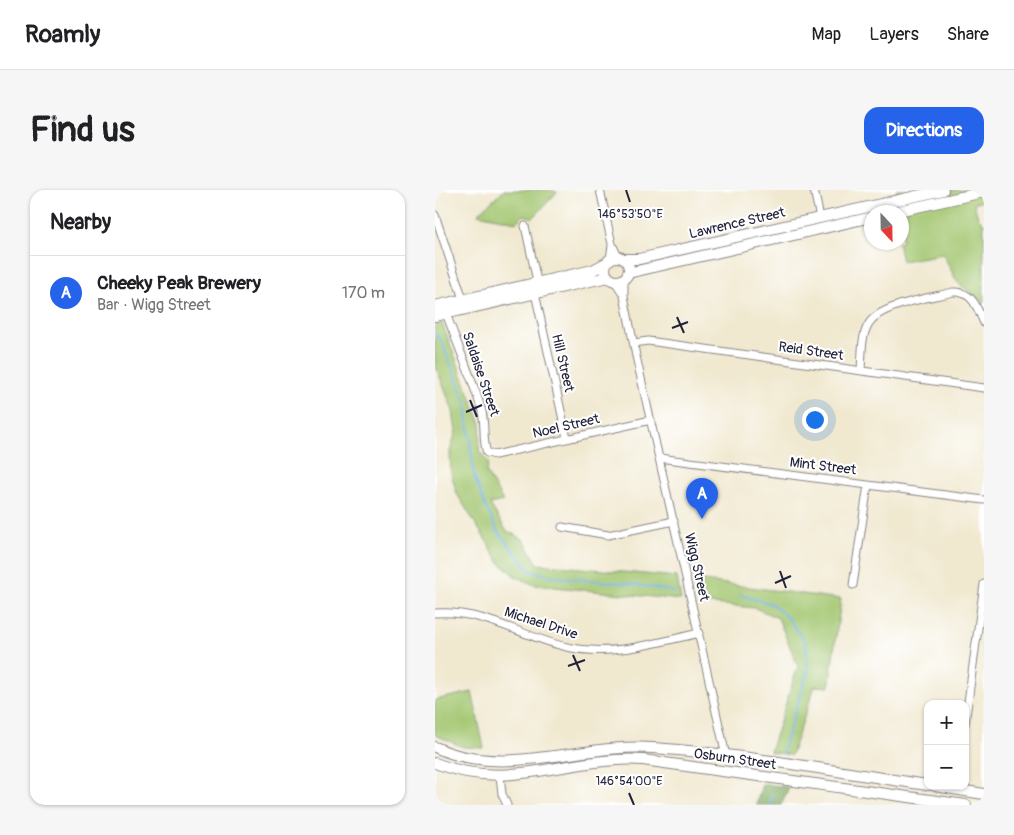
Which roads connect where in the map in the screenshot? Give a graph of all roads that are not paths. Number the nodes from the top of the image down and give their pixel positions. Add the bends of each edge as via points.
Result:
1 (600, 190) edge
2 (814, 190) edge
3 (984, 192) edge
4 (946, 193) edge
5 (909, 207) edge
6 (435, 215) edge
7 (864, 219) edge
8 (821, 223) junction
9 (525, 226) dead end
10 (723, 245) junction
11 (615, 260) junction
12 (619, 277) junction
13 (537, 282) junction
14 (535, 293) junction
15 (463, 299) junction
16 (441, 308) edge
17 (466, 309) junction
18 (435, 316) edge
19 (984, 323) edge
20 (634, 343) junction
21 (861, 370) junction
22 (984, 388) edge
23 (651, 420) junction
24 (567, 438) junction
25 (487, 453) joint
26 (659, 458) junction
27 (868, 485) junction
28 (984, 500) edge
29 (674, 521) junction
30 (562, 527) dead end
31 (853, 584) dead end
32 (984, 584) edge
33 (435, 612) edge
34 (699, 633) junction
35 (968, 700) edge
36 (435, 747) edge
37 (727, 756) junction
38 (500, 761) junction
39 (435, 763) edge
40 (727, 772) junction
41 (500, 775) junction
42 (924, 784) edge
43 (957, 790) edge
44 (966, 790) edge
45 (984, 794) edge
46 (954, 804) edge
47 (507, 805) edge
48 (966, 805) edge

1 - 11 street
2 - 8 street
3 - 4 street, Lawrence Street
4 - 5 street, Lawrence Street
4 - 8 street, Lawrence Street
6 - 15 street
7 - 8 street, Lawrence Street
8 - 10 street, Lawrence Street
9 - 13 street
10 - 11 street, Lawrence Street
10 - 12 street, Lawrence Street
11 - 12 street via 605,270
11 - 12 street via 629,266
11 - 13 street, Lawrence Street via 593,270
12 - 14 street, Lawrence Street
12 - 20 street, Wigg Street
13 - 15 street, Lawrence Street
14 - 17 street, Lawrence Street
14 - 24 street, Hill Street
15 - 16 street, Lawrence Street
15 - 17 street
16 - 17 street, Lawrence Street
16 - 18 street, Lawrence Street
16 - 25 street, Saldaise Street via 481,408
19 - 21 street via 973,299 962,293 953,292 889,309 875,315 867,325
20 - 21 street, Reid Street via 648,341
20 - 23 street, Wigg Street
21 - 22 street, Reid Street
23 - 24 street, Noel Street
23 - 26 street, Wigg Street
24 - 25 street, Noel Street via 495,455
26 - 27 street, Mint Street
26 - 29 street, Wigg Street
27 - 28 street, Mint Street
27 - 31 street
29 - 30 street via 607,535
29 - 34 street, Wigg Street
32 - 35 street
33 - 34 street, Michael Drive via 477,615 548,642 588,650 629,649
34 - 37 street, Wigg Street
36 - 38 street, Osburn Street via 464,758
37 - 38 street, Osburn Street via 652,748 617,748
37 - 40 street
37 - 42 street, Osburn Street
38 - 41 street
39 - 41 street, Osburn Street via 465,772
40 - 41 street, Osburn Street via 629,760
40 - 46 street, Osburn Street
41 - 47 street
43 - 46 street
44 - 45 street
46 - 48 street, Osburn Street

